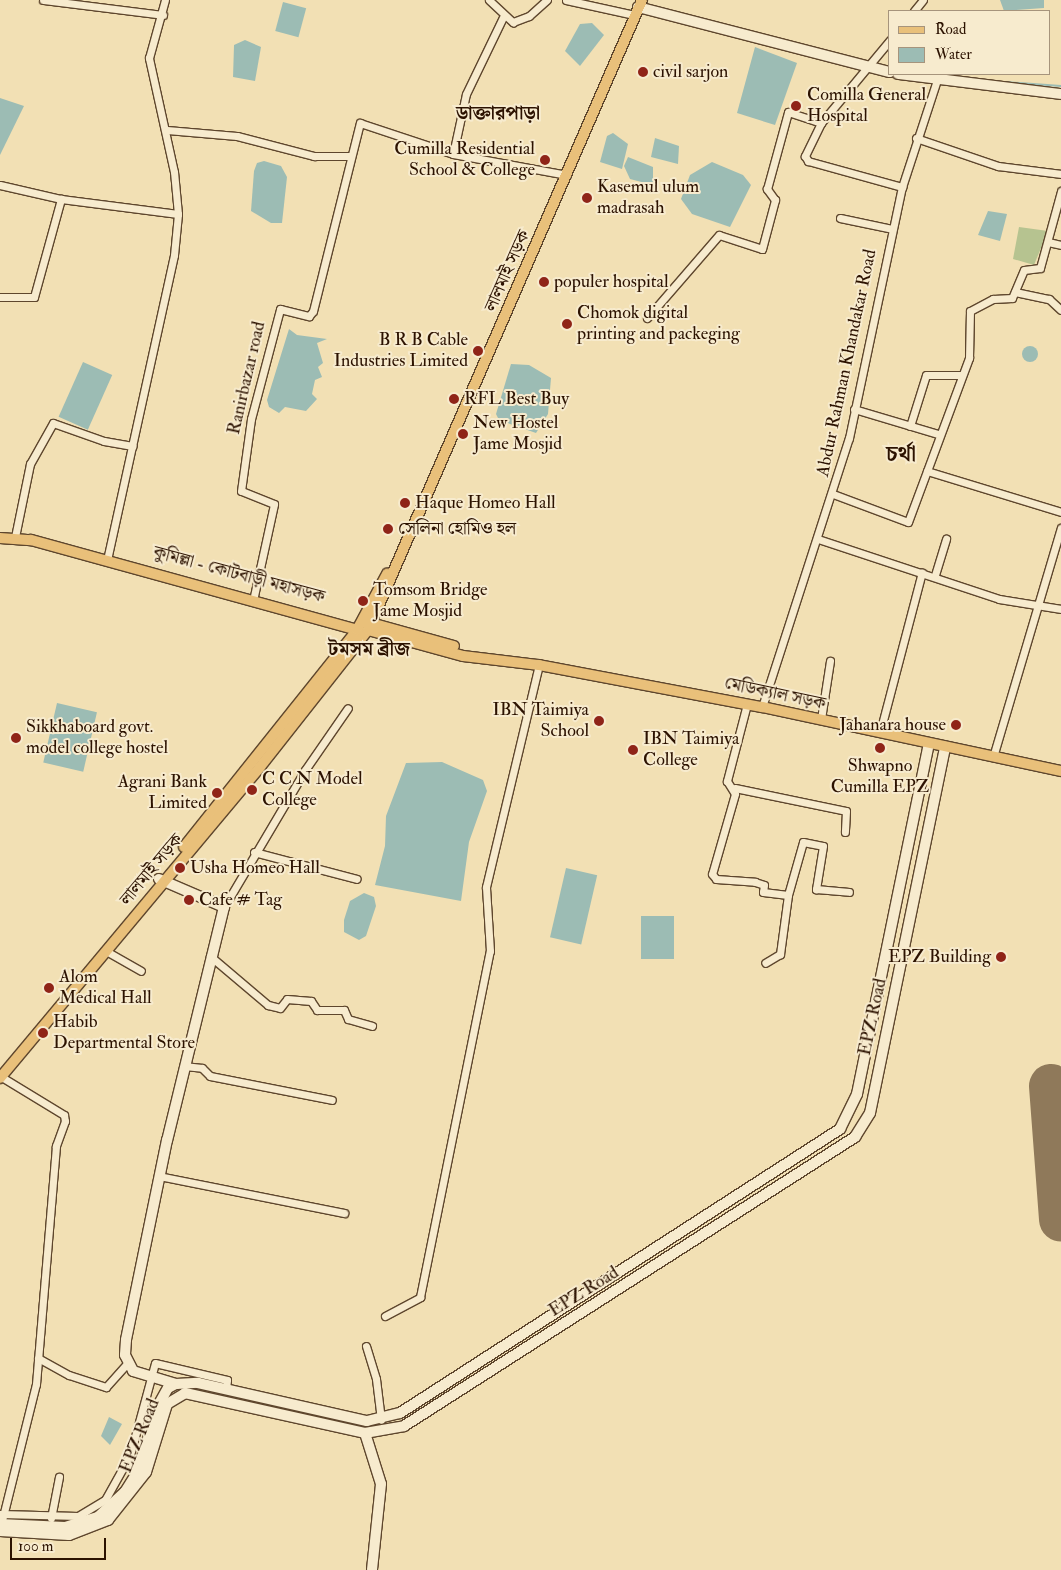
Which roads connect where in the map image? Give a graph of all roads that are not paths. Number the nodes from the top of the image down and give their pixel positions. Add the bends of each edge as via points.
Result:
1 (43, 0) edge
2 (165, 0) edge
3 (488, 0) edge
4 (547, 0) edge
5 (566, 0) edge
6 (923, 0) edge
7 (638, 8) edge
8 (915, 10) edge
9 (163, 15) junction
10 (503, 17) junction
11 (888, 42) edge
12 (870, 65) junction
13 (888, 71) edge
14 (904, 75) edge
15 (937, 80) junction
16 (1061, 94) edge
17 (821, 123) junction
18 (167, 130) junction
19 (916, 138) junction
20 (454, 154) junction
21 (351, 156) junction
22 (1061, 174) edge
23 (567, 176) junction
24 (0, 185) edge
25 (902, 187) junction
26 (1061, 191) edge
27 (61, 199) junction
28 (178, 214) junction
29 (840, 218) dead end
30 (892, 229) junction
31 (1048, 242) junction
32 (1061, 245) edge
33 (1015, 292) junction
34 (0, 297) edge
35 (1061, 310) edge
36 (648, 318) dead end
37 (960, 375) junction
38 (854, 410) junction
39 (910, 426) junction
40 (938, 434) junction
41 (133, 446) junction
42 (927, 471) junction
43 (833, 494) junction
44 (1061, 512) edge
45 (1061, 528) edge
46 (15, 537) junction
47 (0, 538) edge
48 (818, 539) junction
49 (946, 539) dead end
50 (107, 560) junction
51 (922, 572) junction
52 (935, 575) junction
53 (241, 596) junction
54 (254, 596) junction
55 (1038, 606) junction
56 (1061, 609) edge
57 (364, 627) junction
58 (830, 661) dead end
59 (539, 665) junction
60 (747, 704) junction
61 (762, 707) junction
62 (348, 708) dead end
63 (821, 719) junction
64 (880, 732) junction
65 (929, 743) junction
66 (945, 747) junction
67 (993, 756) junction
68 (1061, 771) edge
69 (735, 788) junction
70 (846, 832) dead end
71 (254, 852) junction
72 (161, 880) junction
73 (357, 880) dead end
74 (849, 892) dead end
75 (788, 895) junction
76 (224, 907) junction
77 (106, 951) junction
78 (210, 956) junction
79 (765, 963) dead end
80 (141, 971) dead end
81 (372, 1026) dead end
82 (184, 1066) junction
83 (0, 1069) edge
84 (0, 1077) edge
85 (332, 1100) dead end
86 (159, 1176) junction
87 (344, 1213) dead end
88 (385, 1316) dead end
89 (366, 1346) dead end
90 (38, 1358) junction
91 (127, 1364) junction
92 (151, 1378) junction
93 (176, 1384) junction
94 (226, 1389) junction
95 (381, 1420) junction
96 (365, 1433) junction
97 (59, 1477) dead end
98 (51, 1518) junction
99 (1, 1519) edge
100 (0, 1530) edge
101 (372, 1570) edge

1 - 9 street
2 - 9 street
3 - 10 street
4 - 10 street via 521,21
5 - 7 street
6 - 8 street
7 - 12 main road
7 - 23 main road, লালমাই সড়ক
9 - 18 street via 150,42 149,58
10 - 20 street via 466,94
11 - 12 street
12 - 13 main road
12 - 17 street
14 - 15 main road
15 - 16 main road
15 - 19 street, Abdur Rahman Khandakar Road
17 - 25 street via 805,156 808,161
17 - 36 street via 788,112 767,189 775,200 762,249 719,236
18 - 21 street via 237,136 314,156
18 - 28 street
19 - 22 street via 998,166
19 - 25 street, Abdur Rahman Khandakar Road
20 - 21 street, Ranirbazar road via 360,123
20 - 23 street
21 - 54 street, Ranirbazar road via 313,311 309,316 280,309 251,419 241,491 274,504
23 - 57 main road, লালমাই সড়ক
24 - 27 street
25 - 30 street, Abdur Rahman Khandakar Road
26 - 31 street
27 - 28 street
27 - 34 street via 34,297
28 - 41 street via 174,255
29 - 30 street
30 - 38 street, Abdur Rahman Khandakar Road
31 - 32 street
31 - 33 street via 1040,268 1024,270
33 - 35 street via 1049,299
33 - 37 street via 1008,300 995,298 972,307 970,352
37 - 39 street via 926,375
37 - 40 street
38 - 39 street
38 - 43 street, Abdur Rahman Khandakar Road
39 - 40 street
40 - 42 street
41 - 46 street via 104,441 53,423 30,464
41 - 50 street
42 - 43 street via 908,522
42 - 44 street
43 - 48 street, Abdur Rahman Khandakar Road
45 - 55 street
46 - 47 main road, কুমিল্লা - কোটবাড়ী মহাসড়ক
46 - 50 main road, কুমিল্লা - কোটবাড়ী মহাসড়ক
48 - 51 street
48 - 61 street, Abdur Rahman Khandakar Road
49 - 52 street
50 - 53 main road, কুমিল্লা - কোটবাড়ী মহাসড়ক
51 - 52 street
51 - 64 street
52 - 55 street via 999,599
53 - 54 main road, কুমিল্লা - কোটবাড়ী মহাসড়ক
53 - 57 main road, কুমিল্লা - কোটবাড়ী মহাসড়ক
54 - 57 main road, কুমিল্লা - কোটবাড়ী মহাসড়ক
55 - 56 street
55 - 67 street
57 - 59 main road, মেডিক্যাল সড়ক via 480,656
57 - 72 main road, লালমাই সড়ক
58 - 63 street
59 - 60 main road, মেডিক্যাল সড়ক
59 - 88 street via 486,887 490,951 420,1296
60 - 61 main road, মেডিক্যাল সড়ক
60 - 69 street via 727,781
61 - 63 main road, মেডিক্যাল সড়ক
62 - 71 street
63 - 64 main road, মেডিক্যাল সড়ক
64 - 65 main road, মেডিক্যাল সড়ক
65 - 66 main road, মেডিক্যাল সড়ক
65 - 95 main road, EPZ Road via 848,1120 827,1138 536,1328 400,1413
66 - 67 main road, মেডিক্যাল সড়ক
66 - 96 main road, EPZ Road via 870,1113 856,1137 404,1426
67 - 68 main road, মেডিক্যাল সড়ক
69 - 70 street via 846,810
69 - 75 street via 712,878 755,882 764,885 763,892
71 - 73 street
71 - 76 street
72 - 76 main road
72 - 77 main road, লালমাই সড়ক
72 - 83 main road, লালমাই সড়ক
74 - 75 street via 816,889 823,846 803,842
75 - 79 street via 780,954
76 - 78 main road
77 - 80 street
77 - 84 main road, লালমাই সড়ক
78 - 81 street via 268,1005 280,1008 287,999 311,1001 317,1010 344,1010 348,1019
78 - 82 main road
82 - 85 street via 202,1068 210,1076
82 - 86 main road
84 - 90 street via 64,1115 55,1155
86 - 87 street
86 - 91 main road via 126,1340
89 - 95 street via 376,1379
90 - 91 street via 69,1375 106,1386
90 - 99 street via 32,1405
91 - 92 main road
92 - 93 main road
92 - 94 street via 154,1363 178,1365 227,1380
92 - 98 street via 130,1455 114,1487 86,1514
93 - 94 main road, EPZ Road
93 - 99 main road, EPZ Road via 168,1388 158,1404 137,1473 125,1492 98,1517 65,1527
94 - 95 main road, EPZ Road via 367,1421
96 - 100 main road, EPZ Road via 185,1393 167,1404 146,1472 108,1520 69,1535
96 - 101 main road via 381,1484
97 - 98 street
98 - 99 street
99 - 100 street

